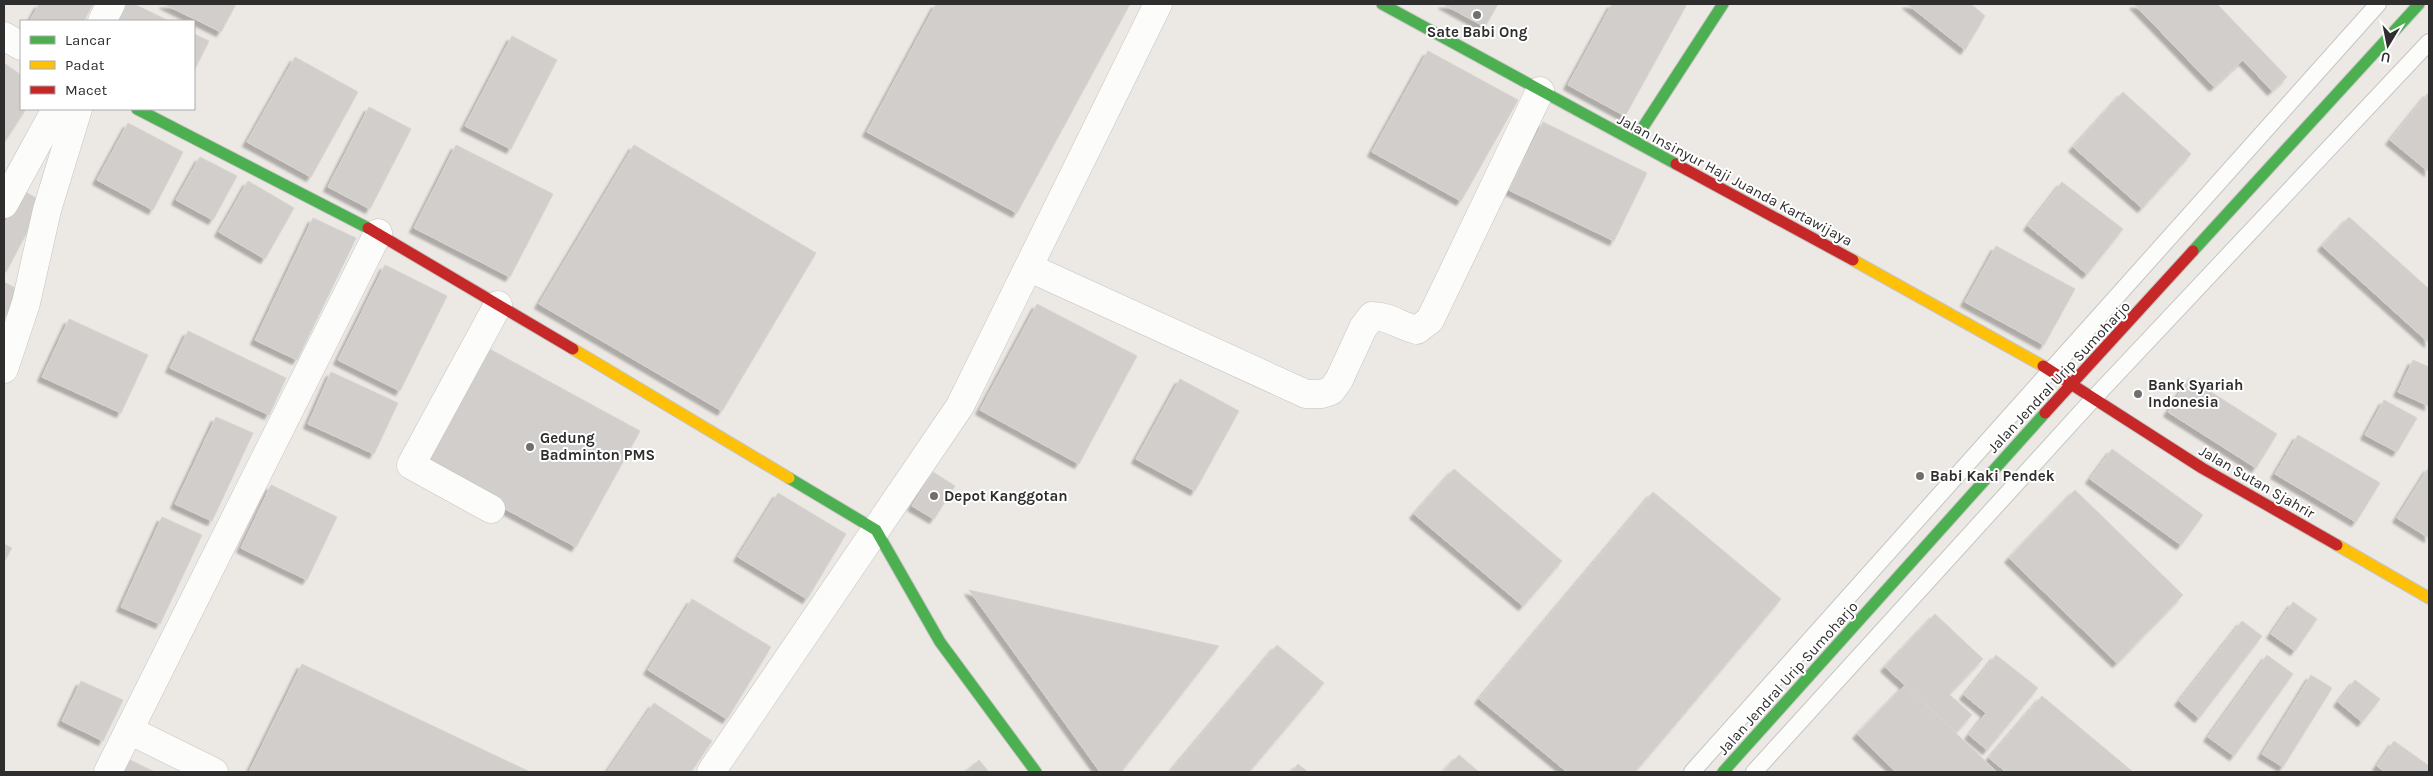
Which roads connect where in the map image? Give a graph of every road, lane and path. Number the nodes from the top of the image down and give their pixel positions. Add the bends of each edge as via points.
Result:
1 (111, 4) edge
2 (1158, 4) edge
3 (1382, 4) edge
4 (1723, 4) edge
5 (2378, 4) edge
6 (2418, 6) edge
7 (2429, 18) edge
8 (103, 20) edge
9 (4, 36) edge
10 (2429, 42) edge
11 (20, 45) edge
12 (1540, 91) junction
13 (2338, 94) junction
14 (55, 110) edge
15 (78, 110) edge
16 (139, 110) edge
17 (2361, 115) junction
18 (1634, 141) junction
19 (4, 204) edge
20 (378, 232) junction
21 (1030, 268) junction
22 (498, 305) junction
23 (4, 369) edge
24 (2050, 370) junction
25 (2074, 384) junction
26 (2094, 398) junction
27 (491, 509) dead end
28 (876, 530) junction
29 (2429, 598) edge
30 (129, 730) junction
31 (108, 772) edge
32 (214, 772) edge
33 (711, 772) edge
34 (1036, 772) edge
35 (1692, 772) edge
36 (1723, 772) edge
37 (1754, 772) edge

1 - 8 street
2 - 21 street
3 - 12 main road, Jalan Insinyur Haji Juanda Kartawijaya
4 - 18 main road
5 - 24 lane
6 - 7 lane
6 - 13 main road, Jalan Jendral Urip Sumoharjo
9 - 11 street
10 - 17 lane
12 - 18 main road, Jalan Insinyur Haji Juanda Kartawijaya
12 - 21 street via 1430,320 1417,330 1385,316 1372,316 1339,380 1331,390 1321,394 1306,394
13 - 17 lane
13 - 25 main road, Jalan Jendral Urip Sumoharjo
14 - 19 street
15 - 23 street via 47,210 26,303
16 - 20 main road
17 - 26 lane
18 - 24 main road, Jalan Insinyur Haji Juanda Kartawijaya
20 - 22 main road
20 - 30 street
21 - 28 street via 960,406
22 - 27 street via 411,465
22 - 28 main road
24 - 25 main road, Jalan Insinyur Haji Juanda Kartawijaya
24 - 35 lane
25 - 26 main road, Jalan Sutan Sjahrir
25 - 36 main road, Jalan Jendral Urip Sumoharjo
26 - 29 main road, Jalan Sutan Sjahrir via 2202,468
26 - 37 lane
28 - 33 street
28 - 34 main road via 940,642
30 - 31 street
30 - 32 street

